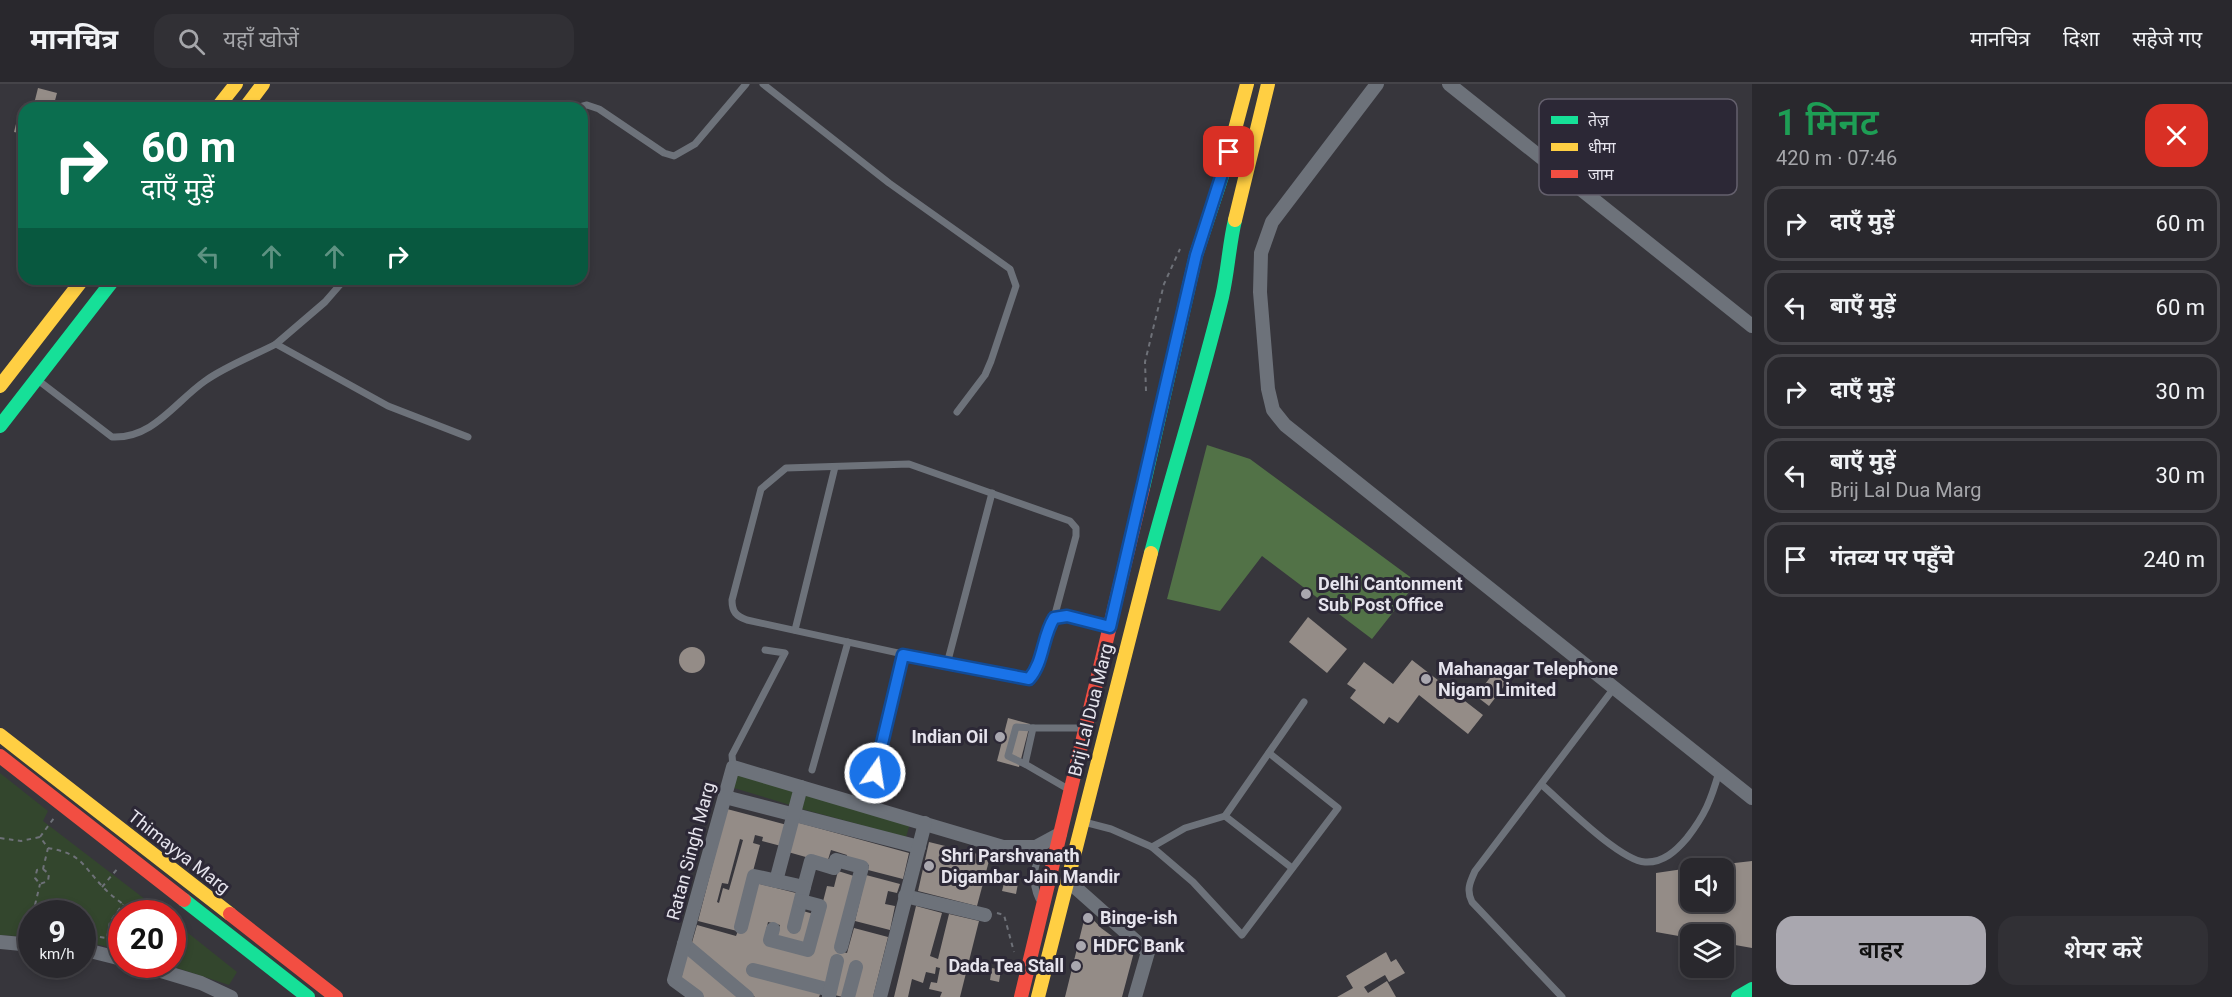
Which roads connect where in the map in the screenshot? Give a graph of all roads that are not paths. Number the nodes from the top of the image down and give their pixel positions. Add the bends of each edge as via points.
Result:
1 (236, 84) edge
2 (264, 84) edge
3 (746, 84) edge
4 (763, 84) edge
5 (1247, 84) edge
6 (1268, 84) edge
7 (1377, 84) edge
8 (1449, 84) edge
9 (222, 102) edge
10 (250, 102) edge
11 (588, 105) edge
12 (1539, 156) edge
13 (1588, 195) edge
14 (79, 285) edge
15 (109, 285) edge
16 (340, 285) edge
17 (1752, 326) edge
18 (276, 344) junction
19 (37, 380) junction
20 (0, 386) edge
21 (957, 412) dead end
22 (0, 426) edge
23 (468, 437) dead end
24 (835, 467) junction
25 (992, 494) junction
26 (1054, 618) junction
27 (1110, 627) junction
28 (795, 630) junction
29 (848, 642) junction
30 (765, 650) dead end
31 (903, 655) junction
32 (947, 664) junction
33 (1614, 688) junction
34 (1304, 702) dead end
35 (1033, 728) junction
36 (1085, 728) junction
37 (0, 735) edge
38 (1269, 753) junction
39 (0, 756) edge
40 (1025, 764) junction
41 (733, 767) junction
42 (812, 770) dead end
43 (1719, 772) junction
44 (875, 773) dead end
45 (1542, 784) junction
46 (801, 787) junction
47 (1070, 790) junction
48 (725, 797) junction
49 (1752, 798) edge
50 (793, 816) junction
51 (1225, 816) junction
52 (1082, 821) junction
53 (925, 823) junction
54 (1060, 834) junction
55 (1043, 845) junction
56 (919, 847) junction
57 (1152, 847) junction
58 (1292, 868) junction
59 (1067, 880) junction
60 (776, 881) junction
61 (803, 894) junction
62 (905, 896) junction
63 (1043, 907) junction
64 (988, 913) road end
65 (741, 927) dead end
66 (794, 927) dead end
67 (773, 929) dead end
68 (0, 942) edge
69 (18, 944) edge
70 (684, 944) junction
71 (841, 947) dead end
72 (837, 961) dead end
73 (856, 967) dead end
74 (753, 970) dead end
75 (184, 978) edge
76 (1752, 989) edge
77 (829, 995) edge
78 (231, 997) edge
79 (308, 997) edge
80 (336, 997) edge
81 (697, 997) edge
82 (747, 997) edge
83 (848, 997) edge
84 (880, 997) edge
85 (1021, 997) edge
86 (1038, 997) edge
87 (1135, 997) edge
88 (1562, 997) edge
89 (1738, 997) edge

1 - 9 street
2 - 10 street
3 - 11 lane via 694,144 674,156
4 - 21 lane via 889,183 1010,268 1016,286 991,361
5 - 27 street, Brij Lal Dua Marg via 1196,255
6 - 52 street, Brij Lal Dua Marg via 1234,223 1215,325
7 - 33 street via 1272,222 1262,253 1263,344 1273,410 1285,425
8 - 12 street
13 - 17 street
14 - 20 street
15 - 19 street
16 - 18 lane
18 - 19 lane via 206,381 154,425 125,438 112,437
18 - 23 lane via 388,406
19 - 22 street
24 - 25 lane via 909,464
24 - 28 lane
24 - 28 lane via 786,468 766,483 757,501 734,589 732,609 737,616
25 - 26 lane via 1060,516 1076,528
25 - 32 lane
26 - 27 lane via 1067,616
26 - 32 lane via 1029,679
27 - 36 street, Brij Lal Dua Marg
28 - 29 lane
29 - 31 lane
29 - 42 lane
30 - 41 lane via 785,653 732,754
31 - 32 lane
31 - 44 lane
33 - 43 street
33 - 45 lane
34 - 38 lane
35 - 36 lane
35 - 40 lane
35 - 40 lane via 1016,727 1008,756
36 - 47 street, Brij Lal Dua Marg
37 - 80 street, Thimayya Marg
38 - 51 lane
38 - 58 lane via 1338,808
39 - 79 street, Thimayya Marg
40 - 47 lane
41 - 46 street, Ratan Singh Marg
41 - 48 street, Ratan Singh Marg
43 - 45 lane via 1707,810 1681,845 1669,856 1644,862 1620,851
43 - 49 street
45 - 88 lane via 1475,871 1468,894
46 - 50 street
46 - 53 street, Ratan Singh Marg
47 - 54 street, Brij Lal Dua Marg
48 - 50 street
48 - 70 street, Ratan Singh Marg
50 - 56 street
50 - 60 street
51 - 57 lane via 1185,828
51 - 58 lane
52 - 57 lane
52 - 59 street, Brij Lal Dua Marg
53 - 55 street, Ratan Singh Marg via 1003,847
53 - 56 street
54 - 55 street
54 - 63 street, Brij Lal Dua Marg
55 - 63 lane via 1034,868 1034,887
56 - 62 street
57 - 58 lane via 1242,935
59 - 86 street, Brij Lal Dua Marg
59 - 87 street via 1148,952
60 - 61 street
60 - 65 street via 754,876
61 - 66 street
61 - 67 street via 820,906 808,950 770,940
61 - 71 street via 811,861 834,868 836,860 862,867
62 - 64 street
62 - 84 street
63 - 85 street, Brij Lal Dua Marg
68 - 69 street
70 - 81 street, Ratan Singh Marg via 674,980
70 - 82 street
72 - 77 street
73 - 83 street
74 - 77 street
75 - 78 street
76 - 89 street

